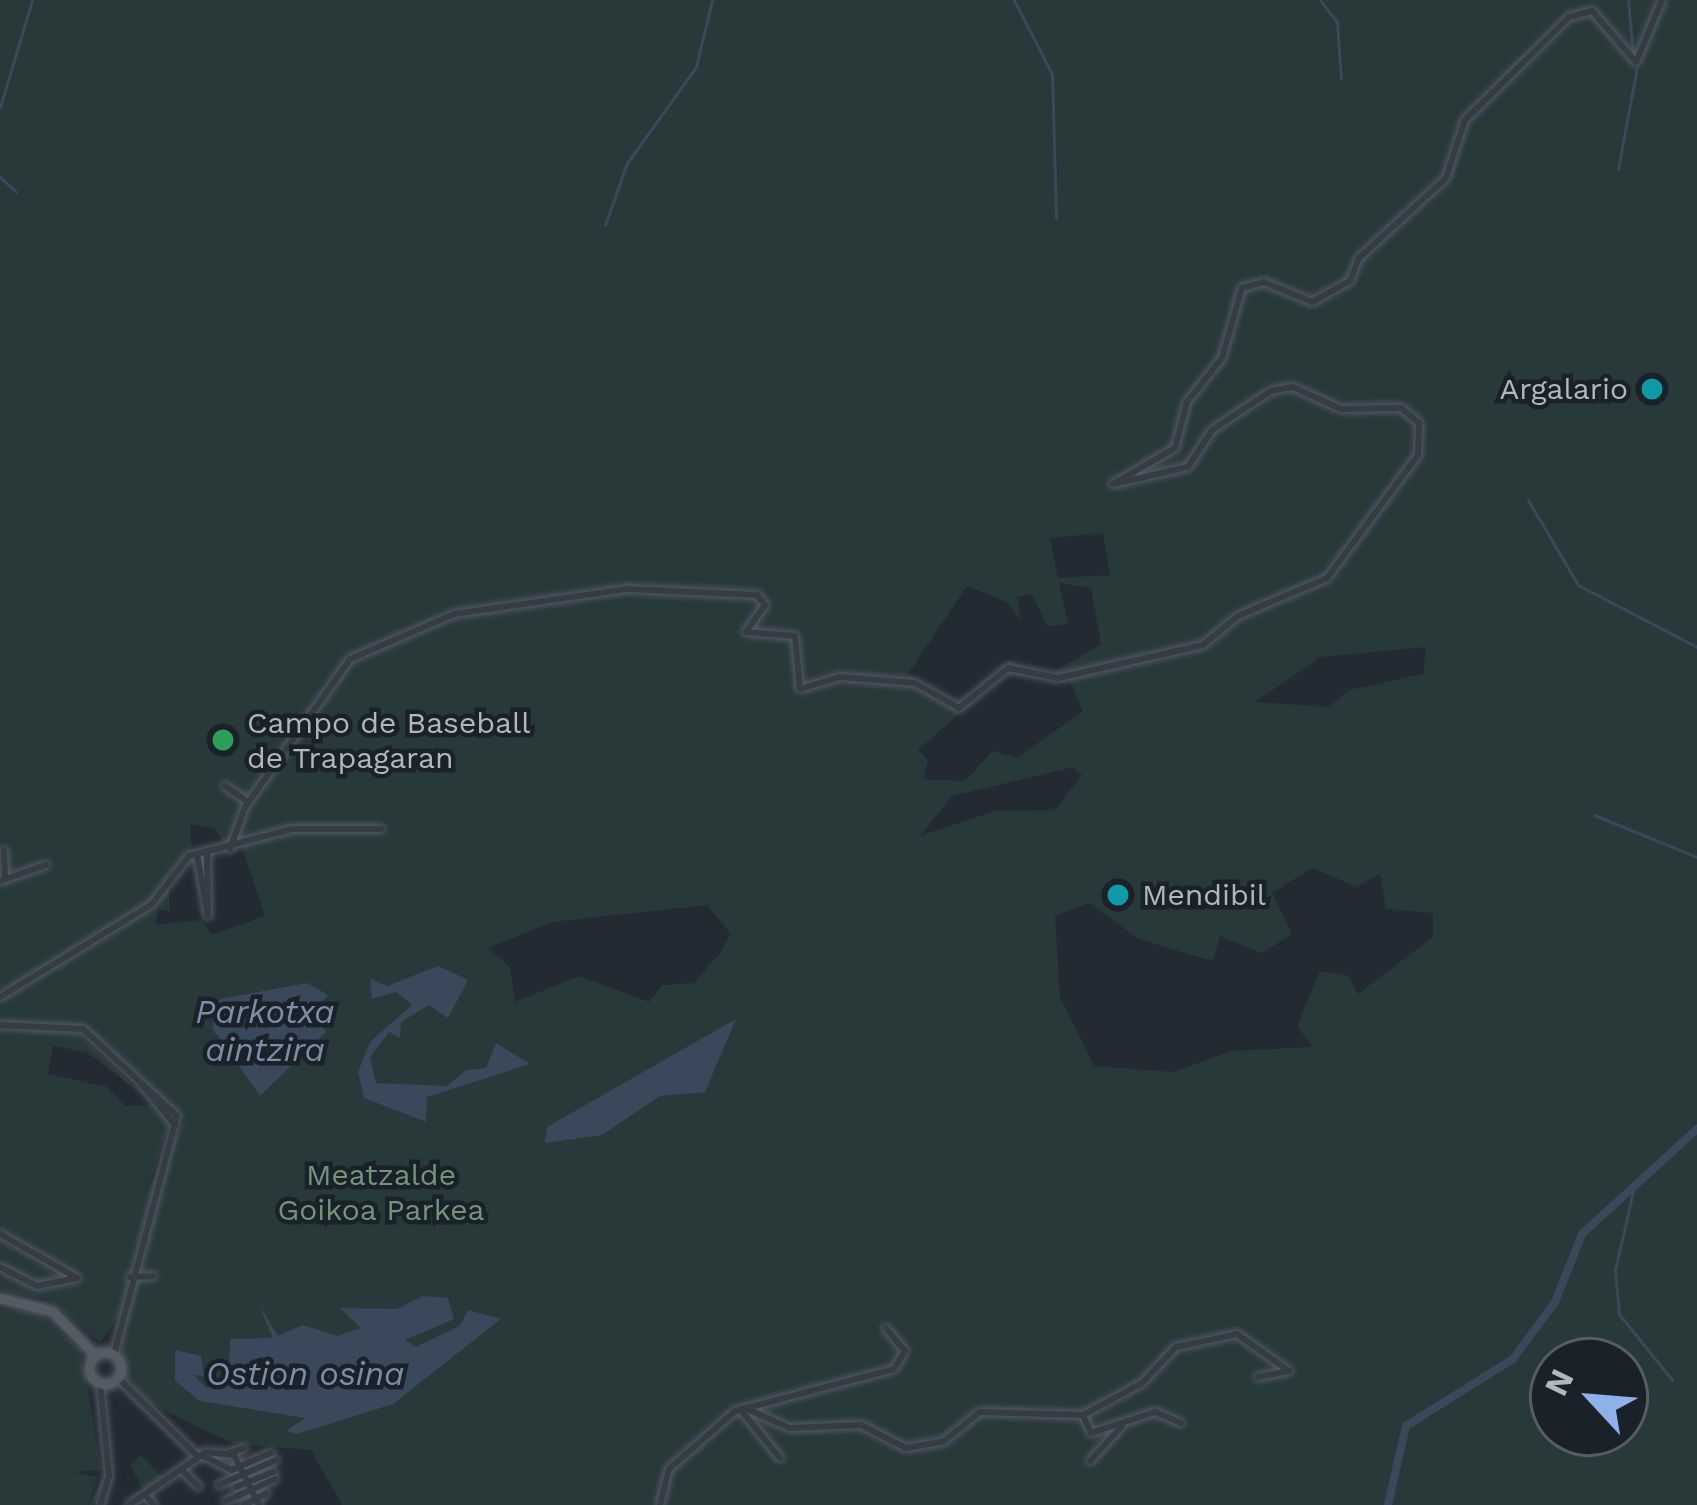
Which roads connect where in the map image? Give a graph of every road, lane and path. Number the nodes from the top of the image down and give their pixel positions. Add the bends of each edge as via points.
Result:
1 (1662, 0) edge
2 (225, 786) dead end
3 (248, 802) junction
4 (381, 830) dead end
5 (230, 849) junction
6 (4, 850) dead end
7 (197, 855) junction
8 (207, 855) junction
9 (46, 866) dead end
10 (3, 880) edge
11 (142, 910) junction
12 (158, 916) dead end
13 (0, 997) edge
14 (0, 1025) edge
15 (0, 1234) edge
16 (0, 1267) edge
17 (130, 1276) junction
18 (153, 1276) dead end
19 (0, 1298) edge
20 (886, 1328) dead end
21 (114, 1354) junction
22 (95, 1355) junction
23 (1258, 1376) dead end
24 (118, 1378) junction
25 (100, 1383) junction
26 (742, 1408) junction
27 (1083, 1415) junction
28 (1181, 1423) dead end
29 (1122, 1426) junction
30 (244, 1448) dead end
31 (229, 1453) junction
32 (199, 1455) junction
33 (273, 1456) dead end
34 (780, 1458) dead end
35 (1090, 1461) dead end
36 (181, 1469) junction
37 (228, 1470) junction
38 (274, 1475) dead end
39 (246, 1478) junction
40 (219, 1485) dead end
41 (199, 1487) dead end
42 (236, 1487) junction
43 (146, 1496) junction
44 (226, 1501) dead end
45 (262, 1501) edge
46 (100, 1505) edge
47 (129, 1505) edge
48 (154, 1505) edge
49 (244, 1505) edge
50 (661, 1505) edge

1 - 3 street via 1636,62 1592,11 1569,17 1462,124 1446,178 1359,258 1350,281 1307,302 1264,282 1242,288 1175,448 1114,487 1188,467 1234,413 1293,388 1341,409 1401,408 1421,440 1334,572 1238,616 1204,645 1042,680 1008,668 959,708 915,682 840,676 800,688 795,636 746,632 765,607 757,595 628,589 507,605 356,654
2 - 3 street
3 - 5 street
4 - 5 street via 300,828
5 - 8 street
6 - 10 street
7 - 8 street
7 - 8 street via 208,916
7 - 11 street
9 - 10 street
11 - 12 street
11 - 13 street
14 - 17 street via 72,1024 173,1107 172,1143
15 - 16 street via 77,1278 37,1286
17 - 18 street
17 - 21 street
19 - 22 main road via 52,1311
20 - 26 street via 905,1351 894,1369
21 - 22 main road
21 - 24 main road
22 - 25 main road
23 - 27 street via 1289,1371 1237,1334 1176,1348 1142,1383
24 - 25 main road
24 - 32 street
25 - 46 street via 109,1476
26 - 27 street via 790,1428 861,1425 907,1448 944,1441 980,1412
26 - 34 street
26 - 50 street via 677,1459
27 - 29 street via 1088,1432
28 - 29 street via 1156,1412
29 - 35 street
30 - 31 street
31 - 32 street
31 - 39 street
32 - 36 street
32 - 37 street via 207,1466
33 - 39 street
36 - 41 street
36 - 43 street
37 - 39 street
37 - 42 street
38 - 39 street
39 - 42 street
39 - 42 street
39 - 45 street
40 - 42 street
42 - 44 street
43 - 47 street
43 - 48 street
45 - 49 street

